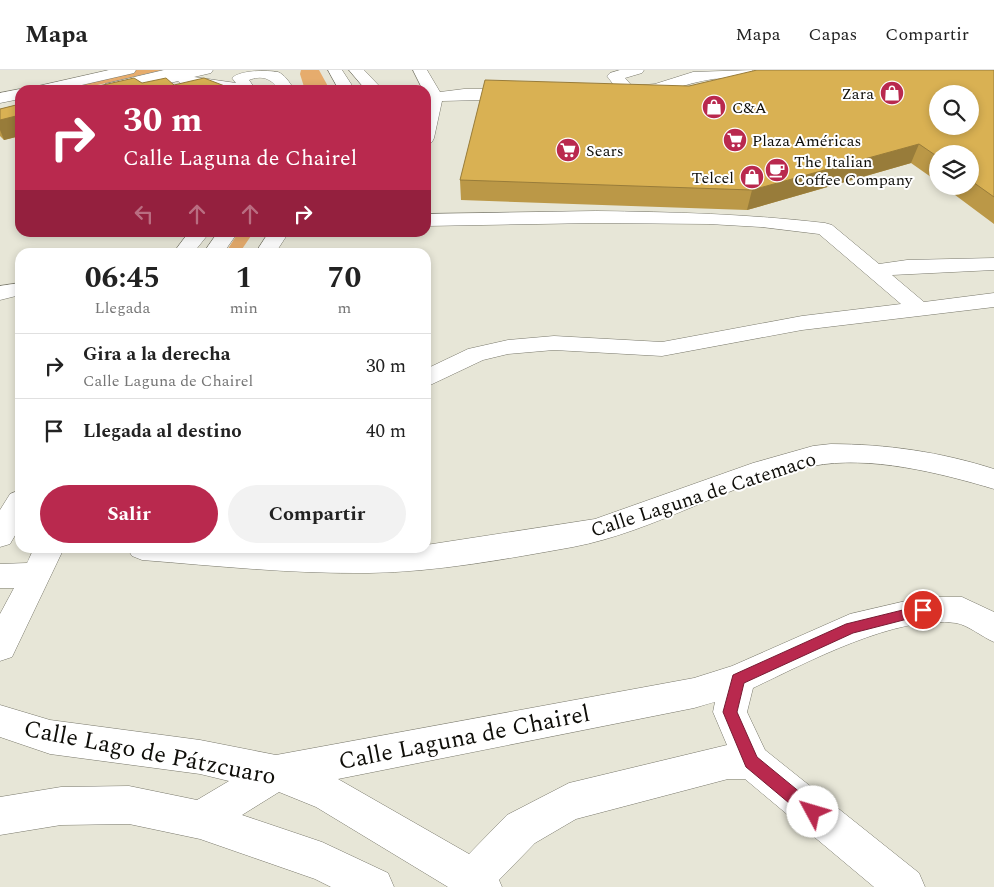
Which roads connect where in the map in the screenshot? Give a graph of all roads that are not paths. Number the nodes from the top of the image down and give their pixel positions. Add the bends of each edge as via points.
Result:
1 (129, 70) edge
2 (183, 70) edge
3 (206, 70) edge
4 (336, 70) edge
5 (356, 70) edge
6 (420, 70) edge
7 (637, 70) edge
8 (746, 70) edge
9 (289, 71) edge
10 (713, 72) edge
11 (688, 74) edge
12 (166, 80) junction
13 (62, 85) edge
14 (118, 85) edge
15 (144, 85) edge
16 (220, 85) edge
17 (245, 85) edge
18 (283, 85) edge
19 (287, 85) edge
20 (344, 85) edge
21 (370, 85) edge
22 (425, 85) edge
23 (612, 92) edge
24 (629, 92) junction
25 (533, 94) edge
26 (15, 95) edge
27 (0, 98) edge
28 (431, 101) edge
29 (15, 109) edge
30 (0, 112) edge
31 (431, 219) edge
32 (196, 237) edge
33 (224, 237) edge
34 (276, 237) edge
35 (187, 248) edge
36 (217, 248) edge
37 (269, 248) edge
38 (994, 264) edge
39 (907, 266) junction
40 (873, 271) junction
41 (15, 290) edge
42 (0, 293) edge
43 (994, 300) edge
44 (948, 307) junction
45 (918, 308) junction
46 (553, 336) junction
47 (431, 355) edge
48 (431, 376) edge
49 (992, 477) edge
50 (15, 510) edge
51 (0, 536) edge
52 (47, 553) edge
53 (202, 553) edge
54 (36, 575) junction
55 (0, 576) edge
56 (994, 628) edge
57 (0, 647) edge
58 (738, 679) junction
59 (0, 721) edge
60 (752, 762) junction
61 (276, 773) junction
62 (0, 816) edge
63 (200, 820) junction
64 (475, 884) edge
65 (374, 887) edge
66 (904, 887) edge

1 - 13 main road
2 - 14 main road
3 - 12 main road
4 - 20 main road
5 - 21 main road
6 - 22 main road
7 - 24 main road via 615,76
8 - 10 main road
9 - 19 main road
10 - 11 main road
11 - 24 main road via 656,88
12 - 15 main road
12 - 16 main road
17 - 18 main road via 240,78 258,71 274,73
23 - 24 main road
25 - 28 main road via 464,94
26 - 27 main road
29 - 30 main road
31 - 40 main road via 596,216 761,221 825,229
32 - 35 main road
33 - 36 main road
34 - 37 main road
38 - 39 main road
39 - 40 main road
39 - 44 main road
40 - 45 main road
41 - 42 main road
43 - 44 main road
44 - 45 main road
45 - 46 main road via 802,322 687,346 607,347
46 - 47 main road via 518,327 482,333
46 - 48 main road via 476,354
49 - 53 main road, Calle Laguna de Catemaco via 918,460 861,454 815,456 730,481 613,526 534,542 371,561
50 - 51 main road
52 - 54 main road
54 - 55 main road
54 - 57 main road
56 - 58 main road, Calle Laguna de Chairel via 962,610 923,610 850,628
58 - 60 main road via 730,712
58 - 61 main road, Calle Laguna de Chairel via 694,693
59 - 61 main road, Calle Lago de Pátzcuaro via 50,737 200,757
60 - 64 main road via 728,762 569,802 521,829
60 - 66 main road
61 - 63 main road, Calle Laguna de Chairel
61 - 64 main road, Calle Lago de Pátzcuaro via 328,793
62 - 63 main road via 61,806 129,805
63 - 65 main road via 322,862

